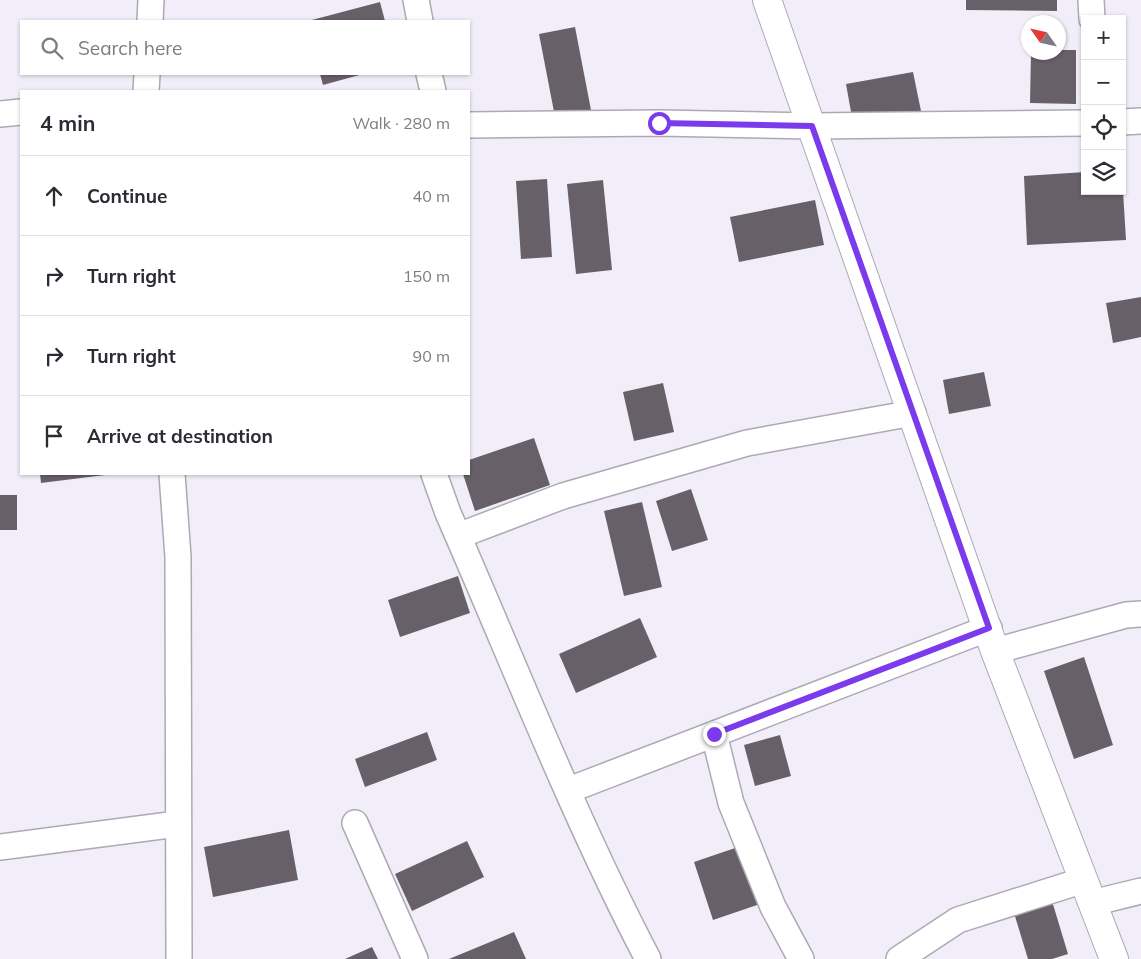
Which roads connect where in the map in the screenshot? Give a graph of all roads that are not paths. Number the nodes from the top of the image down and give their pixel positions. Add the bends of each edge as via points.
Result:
1 (151, 0) edge
2 (416, 0) edge
3 (767, 0) edge
4 (1091, 0) edge
5 (1092, 15) edge
6 (150, 20) edge
7 (420, 20) edge
8 (147, 75) edge
9 (430, 75) edge
10 (146, 90) edge
11 (433, 90) edge
12 (20, 112) edge
13 (0, 114) edge
14 (1141, 121) edge
15 (1126, 122) edge
16 (1081, 123) edge
17 (470, 125) edge
18 (812, 126) junction
19 (913, 413) junction
20 (172, 475) edge
21 (434, 475) edge
22 (458, 536) junction
23 (1141, 614) edge
24 (992, 640) junction
25 (714, 734) junction
26 (569, 790) junction
27 (355, 823) dead end
28 (177, 824) junction
29 (0, 847) edge
30 (1088, 891) junction
31 (1141, 891) edge
32 (179, 959) edge
33 (415, 959) edge
34 (648, 959) edge
35 (801, 959) edge
36 (899, 959) edge
37 (1114, 959) edge

1 - 6 street
2 - 7 street
3 - 18 street
4 - 5 street
8 - 10 street
9 - 11 street
12 - 13 street
14 - 15 street
16 - 18 street
17 - 18 street via 659,123
18 - 19 street
19 - 22 street via 747,443 563,496
19 - 24 street
20 - 28 street via 178,557
21 - 22 street
22 - 26 street
23 - 24 street
24 - 25 street
24 - 30 street
25 - 26 street
25 - 35 street via 732,803 773,908
26 - 34 street via 618,902
27 - 33 street
28 - 29 street
28 - 32 street
30 - 31 street
30 - 36 street via 958,920
30 - 37 street

